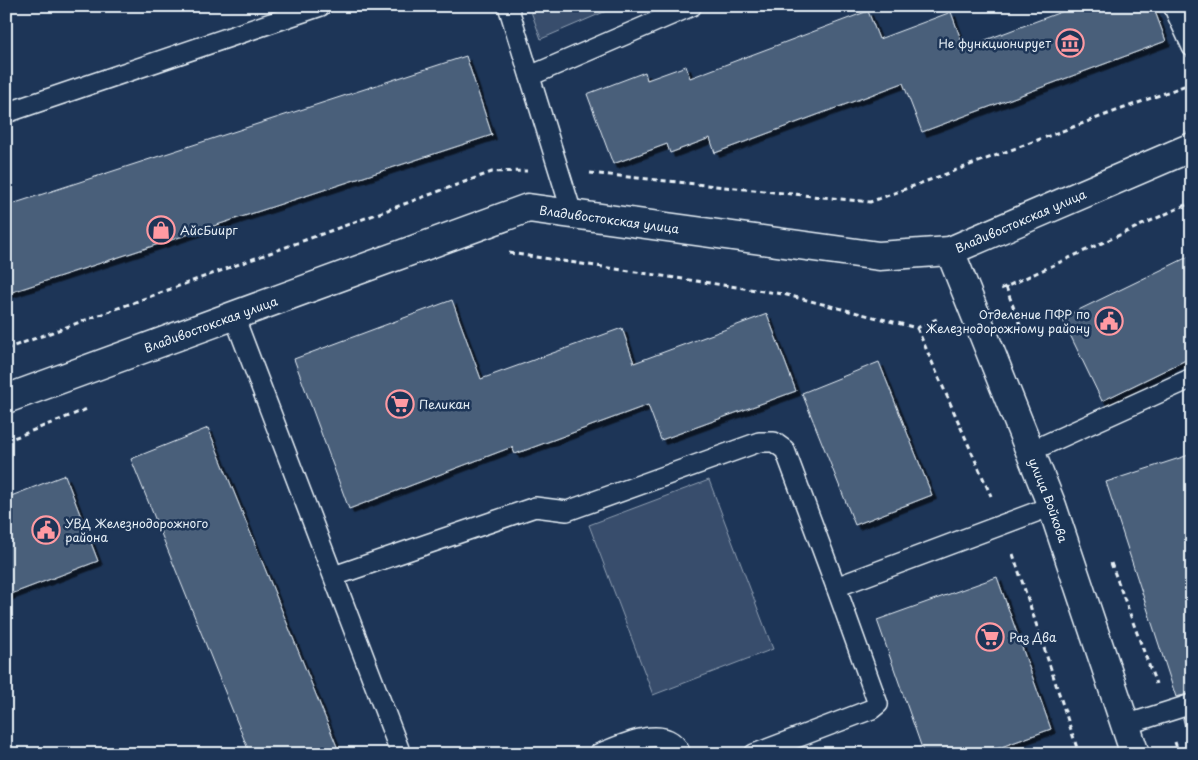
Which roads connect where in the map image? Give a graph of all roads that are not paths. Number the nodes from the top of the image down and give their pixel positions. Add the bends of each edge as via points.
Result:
1 (321, 6) edge
2 (508, 6) edge
3 (692, 6) edge
4 (1173, 6) edge
5 (1192, 47) edge
6 (530, 76) junction
7 (6, 112) edge
8 (1192, 147) edge
9 (572, 213) junction
10 (950, 251) junction
11 (234, 316) junction
12 (1192, 378) edge
13 (6, 398) edge
14 (1031, 451) junction
15 (1052, 506) junction
16 (334, 576) junction
17 (836, 587) junction
18 (1192, 704) edge
19 (1126, 724) junction
20 (401, 754) edge
21 (598, 754) edge
22 (681, 754) edge
23 (754, 754) edge
24 (1135, 754) edge

1 - 7 lane
2 - 6 lane
3 - 6 lane
4 - 5 lane
6 - 9 lane
8 - 10 street, Владивостокская улица
9 - 10 street, Владивостокская улица via 879,256
9 - 11 street, Владивостокская улица via 528,208
10 - 14 street, улица Войкова
11 - 13 street, Владивостокская улица
11 - 16 lane
12 - 14 lane
14 - 15 street, улица Войкова
15 - 17 lane
15 - 19 street, улица Войкова
16 - 17 lane via 535,507 567,511 759,442 774,442 785,450
16 - 20 lane
17 - 23 lane via 878,704
18 - 19 lane
19 - 24 street, улица Войкова
21 - 22 lane via 644,737 665,738

